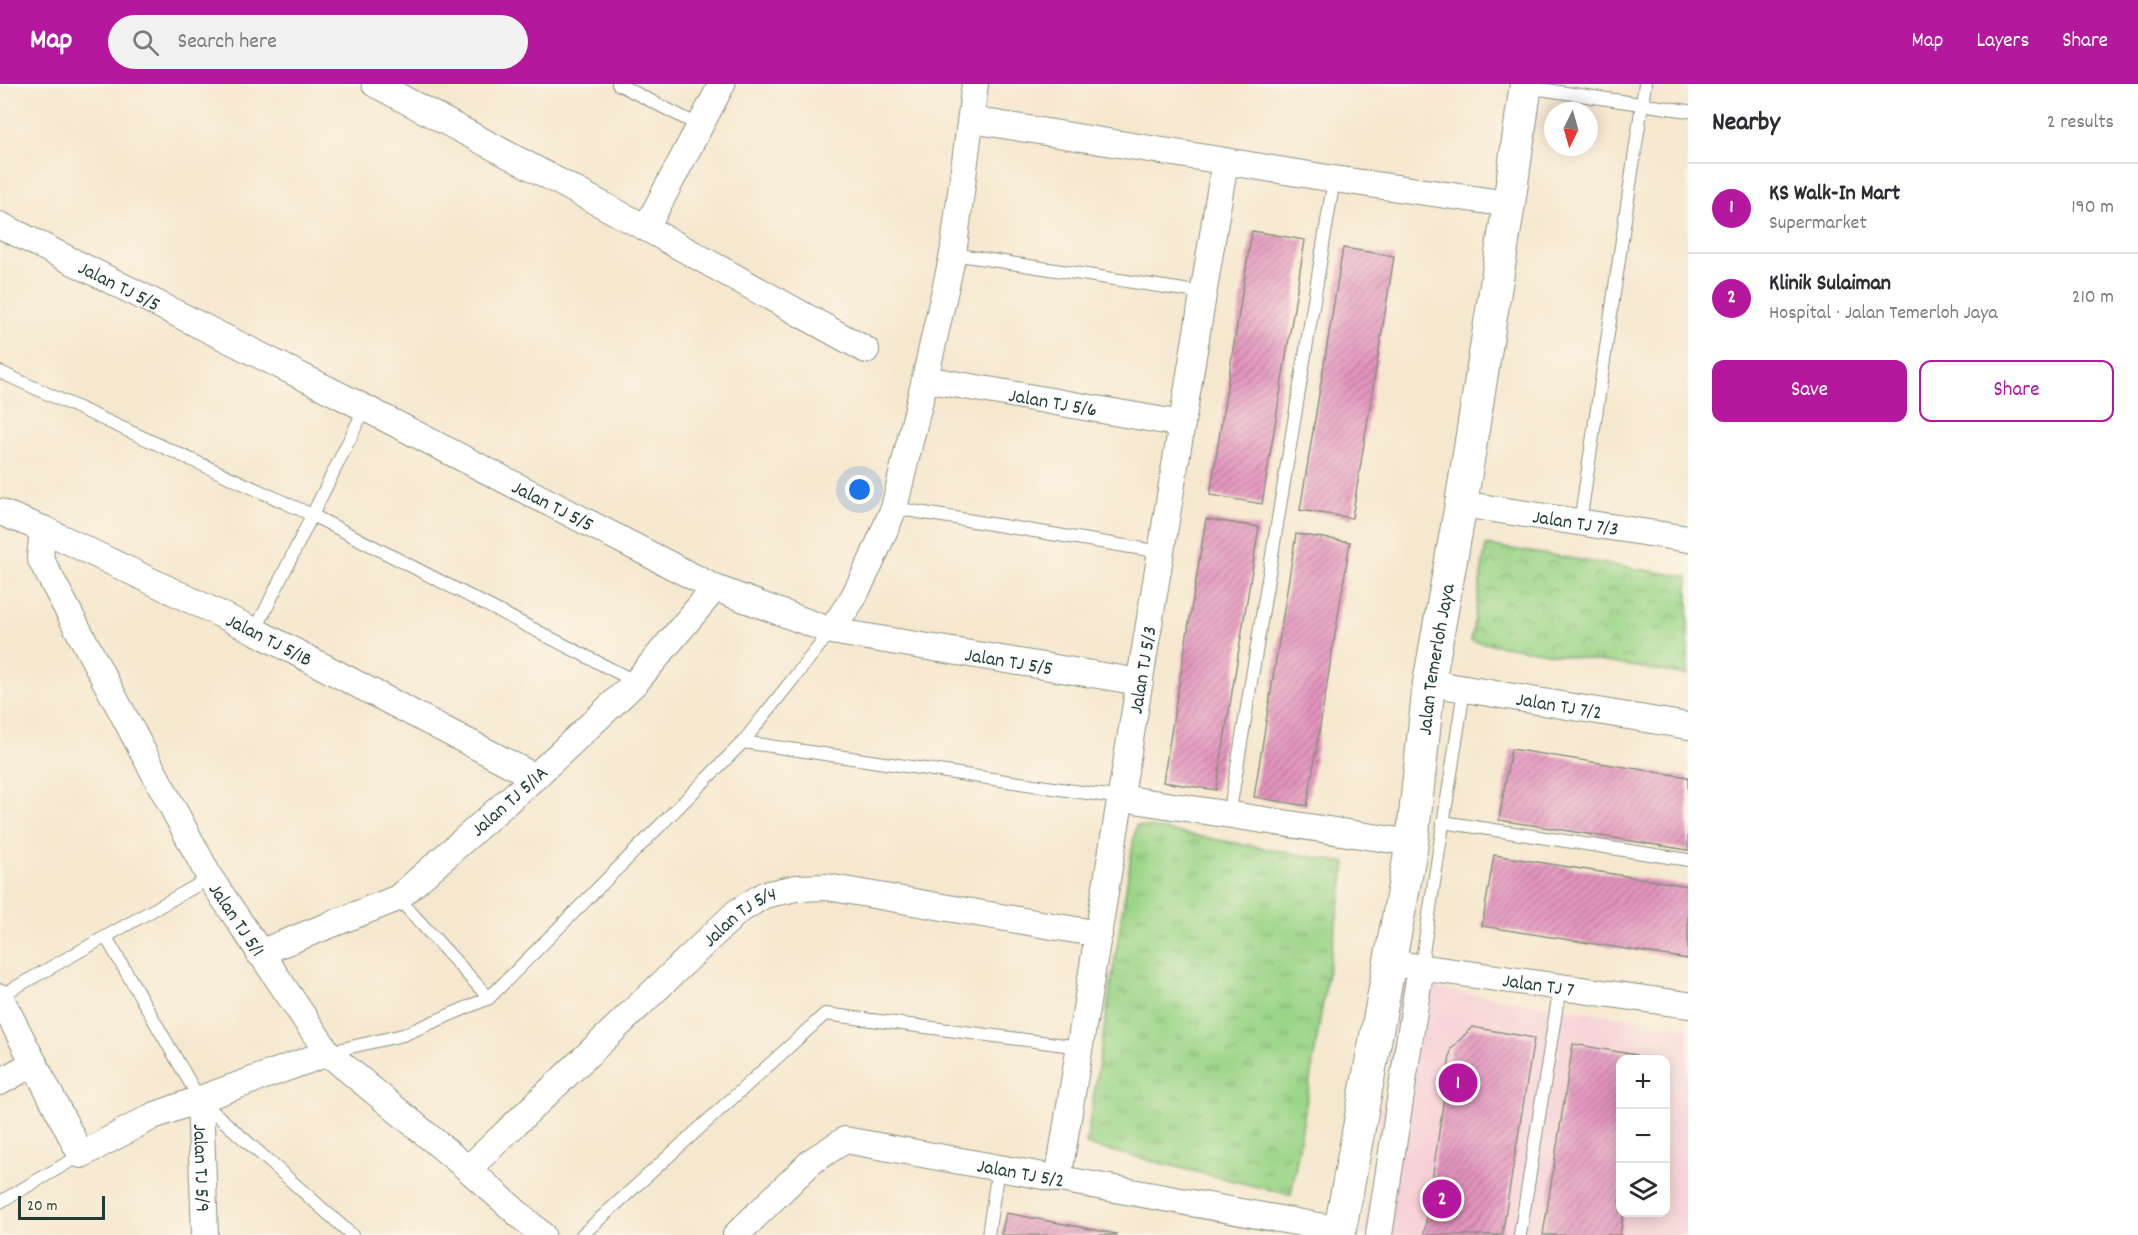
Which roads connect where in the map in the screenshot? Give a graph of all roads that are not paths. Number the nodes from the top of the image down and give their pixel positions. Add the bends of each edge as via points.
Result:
1 (375, 84) edge
2 (618, 84) edge
3 (722, 84) edge
4 (975, 84) edge
5 (1644, 84) edge
6 (1526, 86) edge
7 (1641, 104) junction
8 (1688, 111) edge
9 (972, 120) junction
10 (700, 126) junction
11 (1225, 161) junction
12 (1334, 179) junction
13 (1509, 204) junction
14 (0, 225) edge
15 (646, 228) junction
16 (953, 254) junction
17 (1203, 293) junction
18 (866, 350) dead end
19 (0, 372) edge
20 (925, 379) junction
21 (365, 408) junction
22 (1182, 424) junction
23 (1461, 504) junction
24 (894, 508) junction
25 (0, 512) edge
26 (312, 516) junction
27 (1580, 524) junction
28 (43, 529) junction
29 (1688, 539) edge
30 (1161, 552) junction
31 (715, 588) junction
32 (255, 631) junction
33 (831, 631) junction
34 (636, 682) junction
35 (1140, 682) junction
36 (1429, 683) junction
37 (1464, 690) junction
38 (1688, 726) edge
39 (744, 742) junction
40 (535, 777) junction
41 (1121, 798) junction
42 (1229, 816) junction
43 (1443, 822) junction
44 (1412, 843) junction
45 (1688, 860) edge
46 (210, 878) junction
47 (398, 898) junction
48 (1099, 934) junction
49 (106, 937) junction
50 (259, 953) junction
51 (1390, 963) junction
52 (1421, 966) junction
53 (1560, 986) junction
54 (0, 996) edge
55 (489, 998) junction
56 (1688, 1005) edge
57 (1080, 1047) junction
58 (328, 1053) junction
59 (34, 1063) junction
60 (0, 1082) edge
61 (200, 1101) junction
62 (81, 1155) junction
63 (468, 1169) junction
64 (998, 1169) junction
65 (1058, 1179) junction
66 (0, 1202) edge
67 (1339, 1232) edge
68 (205, 1235) edge
69 (352, 1235) edge
70 (542, 1235) edge
71 (582, 1235) edge
72 (736, 1235) edge
73 (988, 1235) edge
74 (1379, 1235) edge
75 (1520, 1235) edge

1 - 15 street
2 - 10 lane
3 - 10 street
4 - 9 street
5 - 7 lane
6 - 7 lane
6 - 13 street, Jalan Temerloh Jaya
7 - 8 lane
7 - 27 lane
9 - 11 street
9 - 16 street
10 - 15 street
11 - 12 street
11 - 17 street, Jalan TJ 5/3
12 - 13 street
12 - 42 lane
13 - 23 street, Jalan Temerloh Jaya
14 - 21 street, Jalan TJ 5/5
15 - 18 street
16 - 17 lane
16 - 20 street
17 - 22 street, Jalan TJ 5/3
19 - 26 lane
20 - 22 street, Jalan TJ 5/6
20 - 24 street
21 - 26 lane
21 - 31 street, Jalan TJ 5/5
22 - 30 street, Jalan TJ 5/3
23 - 27 street, Jalan TJ 7/3
23 - 36 street, Jalan Temerloh Jaya
24 - 30 lane
24 - 33 street via 853,598
25 - 28 street, Jalan TJ 5/1B
26 - 32 lane
26 - 34 lane
27 - 29 street, Jalan TJ 7/3
28 - 32 street, Jalan TJ 5/1B
28 - 46 street, Jalan TJ 5/1 via 39,558
30 - 35 street, Jalan TJ 5/3
31 - 33 street, Jalan TJ 5/5
31 - 34 street, Jalan TJ 5/1A
32 - 40 street, Jalan TJ 5/1B
33 - 35 street, Jalan TJ 5/5
33 - 39 lane
34 - 40 street, Jalan TJ 5/1A
35 - 41 street, Jalan TJ 5/3
36 - 37 street, Jalan TJ 7/2
36 - 44 street, Jalan Temerloh Jaya
37 - 38 street, Jalan TJ 7/2
37 - 43 lane
39 - 41 lane
39 - 55 lane
40 - 47 street, Jalan TJ 5/1A
41 - 42 street
41 - 48 street, Jalan TJ 5/3
42 - 44 street
43 - 45 lane
43 - 52 lane
44 - 51 street, Jalan Temerloh Jaya
46 - 49 lane
46 - 50 street, Jalan TJ 5/1
47 - 50 street, Jalan TJ 5/1A
47 - 55 lane
48 - 57 street, Jalan TJ 5/3
48 - 63 street, Jalan TJ 5/4 via 827,887 764,895 737,912
49 - 54 lane
49 - 61 lane
50 - 58 street, Jalan TJ 5/1
51 - 52 street, Jalan TJ 7
51 - 67 street, Jalan Temerloh Jaya
52 - 53 street, Jalan TJ 7
52 - 74 street
53 - 56 street, Jalan TJ 7
53 - 75 lane
54 - 59 street
55 - 58 lane via 403,1035
57 - 65 street, Jalan TJ 5/3
57 - 71 lane via 825,1014
58 - 61 street
58 - 63 street, Jalan TJ 5/1
59 - 60 street
59 - 62 street
61 - 62 street via 153,1116
61 - 68 street, Jalan TJ 5/9
61 - 69 lane
62 - 66 lane
63 - 70 street, Jalan TJ 5/1
64 - 65 street, Jalan TJ 5/2
64 - 72 street, Jalan TJ 5/2 via 845,1140 812,1161
64 - 73 lane
65 - 67 street, Jalan TJ 5/2

